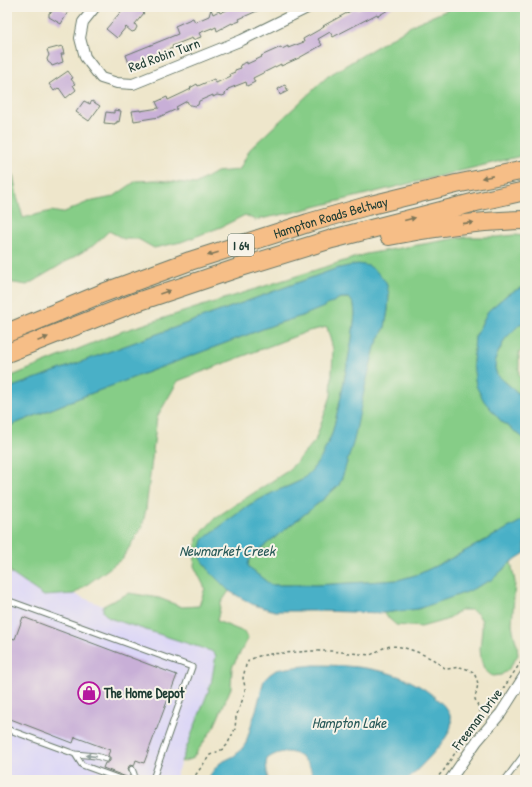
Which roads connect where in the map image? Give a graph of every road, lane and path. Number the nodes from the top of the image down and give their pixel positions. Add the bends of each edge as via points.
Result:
1 (95, 7) edge
2 (309, 7) edge
3 (525, 170) edge
4 (525, 191) edge
5 (525, 220) edge
6 (238, 268) junction
7 (74, 306) junction
8 (7, 325) edge
9 (7, 333) edge
10 (7, 353) edge
11 (7, 600) edge
12 (525, 656) edge
13 (525, 675) edge
14 (482, 718) junction
15 (7, 729) edge
16 (75, 754) junction
17 (525, 754) edge
18 (106, 759) dead end
19 (132, 769) dead end
20 (453, 779) edge
21 (123, 780) edge
22 (135, 780) edge
23 (151, 780) edge
24 (192, 780) edge
25 (435, 780) edge
26 (505, 780) edge

1 - 2 street, Red Robin Turn via 83,22 80,38 85,57 101,78 133,84 242,40
3 -> 7 highway, Hampton Roads Beltway / I 64 via 456,184 308,223 190,262
6 -> 4 highway, I 64 via 332,239
6 -> 5 highway via 306,258 421,229
10 -> 6 highway, I 64 via 127,305
7 - 8 highway
7 - 9 highway, Hampton Roads Beltway / I 64
11 - 23 lane via 192,667
12 - 14 path
13 - 20 street, Freeman Drive
14 - 24 path via 475,699 478,684 474,673 460,667 447,669 435,660 404,648 387,646 370,655 323,650 259,656 249,660 246,666 243,678 245,693 227,745 210,755
14 - 25 path via 468,733
15 - 16 lane
18 -> 16 lane
16 - 21 lane via 82,765
17 - 26 lane
19 - 22 lane

